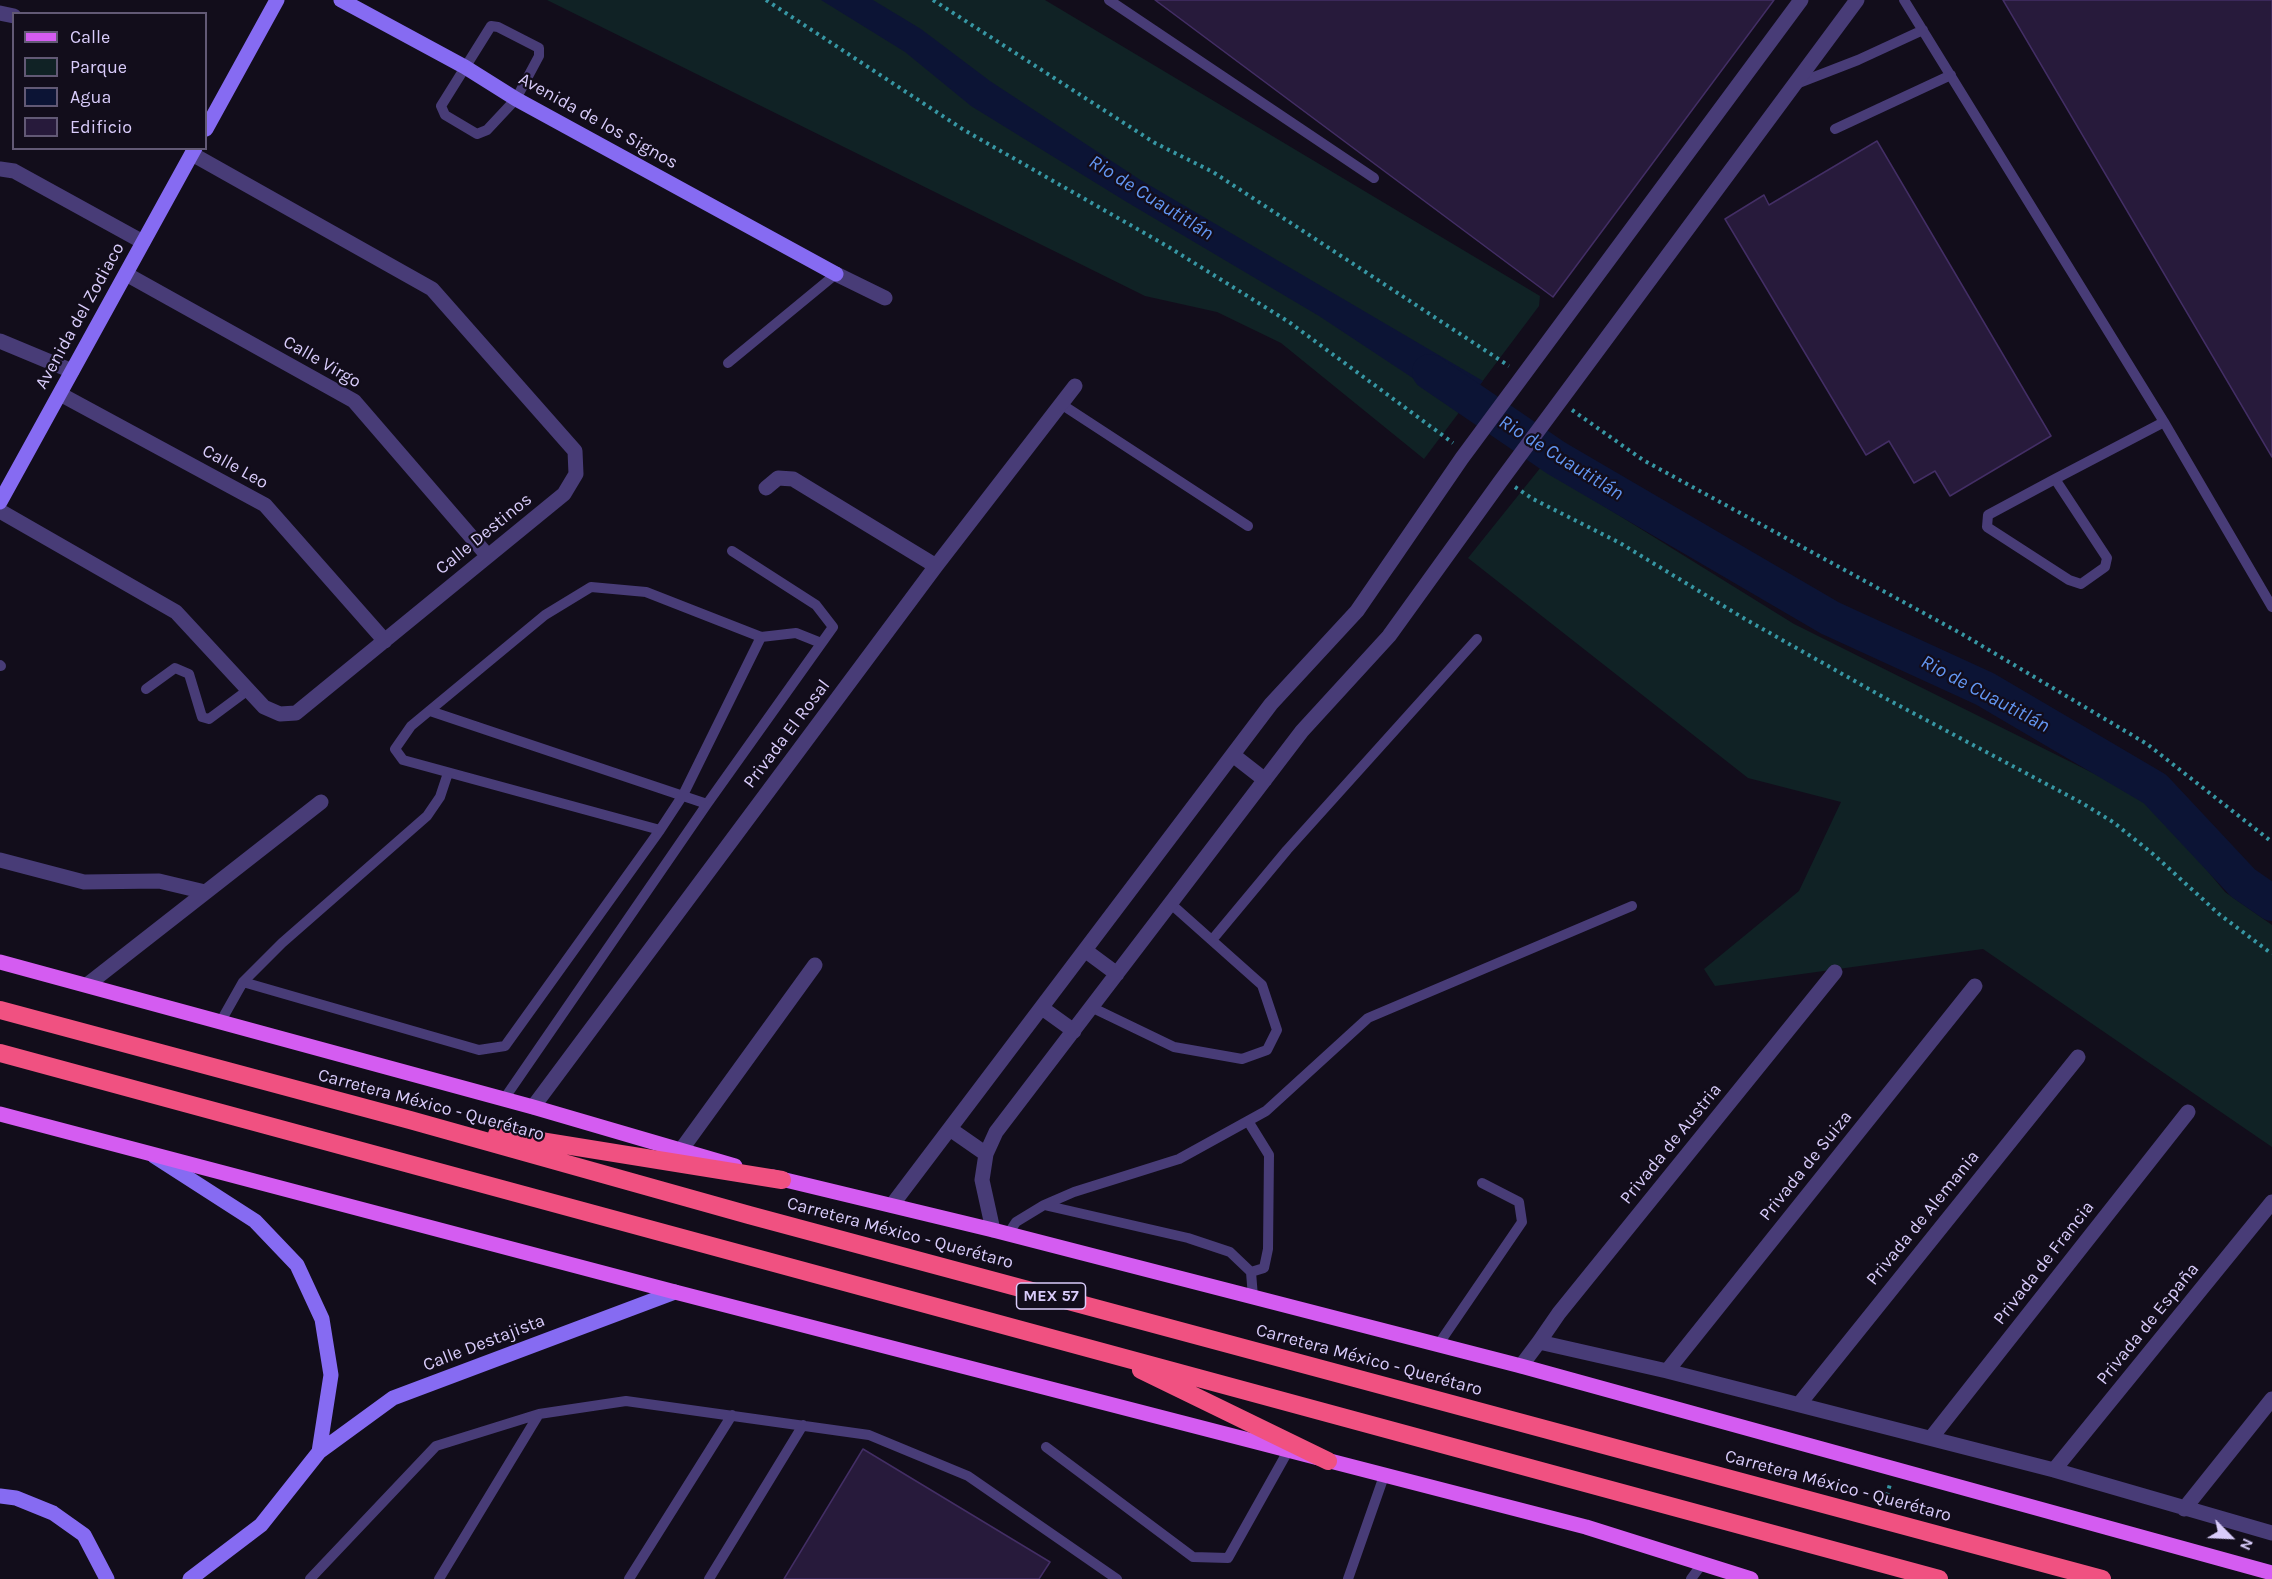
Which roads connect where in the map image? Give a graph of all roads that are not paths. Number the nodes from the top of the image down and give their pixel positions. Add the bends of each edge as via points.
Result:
1 (277, 0) edge
2 (341, 0) edge
3 (1109, 0) edge
4 (1802, 0) edge
5 (1857, 0) edge
6 (1904, 0) edge
7 (1923, 30) junction
8 (465, 67) junction
9 (1951, 75) junction
10 (1794, 85) junction
11 (516, 99) junction
12 (209, 113) edge
13 (1835, 129) dead end
14 (193, 151) edge
15 (0, 169) edge
16 (1374, 178) dead end
17 (143, 242) junction
18 (126, 274) junction
19 (836, 274) junction
20 (885, 298) dead end
21 (0, 341) edge
22 (728, 363) dead end
23 (72, 371) junction
24 (1075, 386) dead end
25 (60, 394) junction
26 (1061, 404) junction
27 (2164, 422) junction
28 (2055, 479) junction
29 (766, 488) dead end
30 (0, 502) edge
31 (0, 511) edge
32 (1248, 526) dead end
33 (732, 551) dead end
34 (487, 555) junction
35 (936, 566) junction
36 (2272, 607) edge
37 (760, 637) junction
38 (1477, 639) dead end
39 (385, 641) junction
40 (821, 643) junction
41 (146, 689) dead end
42 (248, 690) junction
43 (430, 711) junction
44 (1233, 755) junction
45 (448, 773) junction
46 (1265, 780) junction
47 (683, 795) junction
48 (321, 802) dead end
49 (707, 804) junction
50 (660, 830) junction
51 (0, 860) edge
52 (205, 892) junction
53 (1171, 904) junction
54 (1632, 906) dead end
55 (1212, 940) junction
56 (1086, 951) junction
57 (0, 962) edge
58 (815, 965) dead end
59 (1835, 972) dead end
60 (1117, 974) junction
61 (243, 982) junction
62 (87, 985) junction
63 (1975, 986) dead end
64 (1041, 1008) junction
65 (1092, 1008) junction
66 (0, 1010) edge
67 (221, 1021) junction
68 (1074, 1031) junction
69 (0, 1053) edge
70 (2078, 1057) dead end
71 (504, 1099) junction
72 (533, 1107) junction
73 (2188, 1112) dead end
74 (0, 1114) edge
75 (410, 1120) junction
76 (1248, 1121) junction
77 (950, 1129) junction
78 (681, 1150) junction
79 (149, 1152) junction
80 (986, 1154) junction
81 (782, 1180) junction
82 (1482, 1183) dead end
83 (2272, 1202) edge
84 (892, 1205) junction
85 (1044, 1205) junction
86 (1000, 1232) junction
87 (1251, 1272) junction
88 (675, 1292) junction
89 (1253, 1297) junction
90 (1539, 1342) junction
91 (1438, 1345) junction
92 (1111, 1354) junction
93 (1521, 1366) junction
94 (1667, 1371) junction
95 (2272, 1399) edge
96 (1800, 1403) junction
97 (539, 1414) junction
98 (732, 1415) junction
99 (802, 1425) junction
100 (1931, 1438) junction
101 (1046, 1447) dead end
102 (1288, 1450) junction
103 (319, 1452) junction
104 (1328, 1461) junction
105 (2054, 1470) junction
106 (1384, 1476) junction
107 (0, 1496) edge
108 (2184, 1509) junction
109 (2272, 1533) edge
110 (1702, 1564) junction
111 (2272, 1573) edge
112 (107, 1579) edge
113 (190, 1579) edge
114 (310, 1579) edge
115 (439, 1579) edge
116 (629, 1579) edge
117 (709, 1579) edge
118 (1117, 1579) edge
119 (1348, 1579) edge
120 (1691, 1579) edge
121 (1751, 1579) edge
122 (1940, 1579) edge
123 (2102, 1579) edge

1 - 12 street
2 - 8 street, Avenida de los Signos
3 - 16 lane
4 - 44 street via 1462,458 1357,611 1271,705
5 - 10 street
6 - 7 lane
7 - 9 lane
7 - 10 lane
8 - 11 street, Avenida de los Signos
8 - 11 lane via 441,106 445,115 477,135 487,130
8 - 11 lane via 491,26 539,48 540,56
9 - 13 lane
9 - 27 lane
10 - 46 street via 1389,636 1302,731
11 - 19 street, Avenida de los Signos
14 - 17 street, Avenida del Zodiaco
14 - 34 street, Calle Destinos via 432,288 575,451 576,474 564,494
15 - 17 street via 14,171
17 - 18 street, Avenida del Zodiaco
18 - 23 street, Avenida del Zodiaco
18 - 34 street, Calle Virgo via 354,401
19 - 20 street
19 - 22 lane
21 - 23 street
23 - 25 street, Avenida del Zodiaco
24 - 26 street, Privada El Rosal
25 - 30 street, Avenida del Zodiaco
25 - 39 street, Calle Leo via 265,505
26 - 32 lane
26 - 35 street, Privada El Rosal
27 - 28 lane
27 - 36 lane
28 - 28 lane via 1988,515 1987,527 2068,580 2081,584 2105,567 2107,558
29 - 35 street via 778,478 793,479
31 - 42 street, Calle Destinos via 176,612
33 - 40 lane via 816,605 833,627
34 - 39 street, Calle Destinos
35 - 72 street, Privada El Rosal
37 - 40 lane via 796,633
37 - 43 lane via 646,592 591,586 545,615
37 - 47 lane
38 - 55 lane via 1287,850
39 - 42 street, Calle Destinos via 296,713 280,714 264,707
40 - 49 lane
41 - 42 lane via 175,668 189,674 202,717 209,719
43 - 45 lane via 411,726 395,749 403,760
43 - 47 lane
44 - 46 street
44 - 56 street
45 - 50 lane
45 - 61 lane via 440,797 427,816
46 - 53 street
47 - 49 lane
47 - 50 lane
48 - 52 street
49 - 71 lane
50 - 61 lane via 506,1046 479,1050
51 - 52 street via 84,882 159,881
52 - 62 street
53 - 55 lane
53 - 60 street
54 - 76 lane via 1368,1018 1266,1111
55 - 65 lane via 1262,985 1277,1030 1267,1050 1242,1059 1174,1047
56 - 60 street
56 - 64 street
57 - 62 main road
58 - 78 street
59 - 90 street, Privada de Austria
60 - 65 street
61 - 67 lane
62 - 67 main road
63 - 94 street, Privada de Suiza
64 - 68 street
64 - 77 street
65 - 68 street
66 - 75 highway, Carretera México - Querétaro / MEX 57
67 - 71 main road
68 - 80 street via 996,1132
69 - 92 highway, MEX 57
70 - 96 street, Privada de Alemania
71 - 72 main road
72 - 78 main road
73 - 100 street, Privada de Francia
74 - 79 main road
75 - 81 highway
75 - 123 highway, Carretera México - Querétaro / MEX 57
76 - 85 lane via 1179,1159
76 - 87 lane via 1269,1155 1268,1249 1264,1268
77 - 80 street
77 - 84 street
78 - 81 main road
79 - 88 main road
79 - 103 street, Calle Destajista via 255,1221 297,1265 322,1319 331,1376
80 - 86 street via 982,1180
81 - 84 main road
82 - 91 lane via 1519,1202 1522,1222
83 - 105 street, Privada de España
84 - 86 main road
85 - 86 lane
85 - 87 lane via 1188,1238 1230,1252
86 - 89 main road
87 - 89 lane
88 - 102 main road
88 - 103 street, Calle Destajista via 393,1398
89 - 91 main road
90 - 93 street, Privada de Austria
90 - 94 street
91 - 93 main road
92 - 104 highway
92 - 122 highway, MEX 57
93 - 111 main road
94 - 96 street
95 - 108 street
96 - 100 street
97 - 98 lane via 626,1401
97 - 114 lane via 436,1446
97 - 115 lane
98 - 99 lane
98 - 116 lane
99 - 117 lane
99 - 118 lane via 869,1435 968,1476
100 - 105 street
101 - 102 lane via 1193,1557 1228,1558
102 - 104 main road
103 - 113 street, Calle Destajista via 261,1525
104 - 106 main road
105 - 108 street
106 - 110 main road via 1586,1527
106 - 119 lane
107 - 112 street via 53,1513 84,1534
108 - 109 street
110 - 120 lane
110 - 121 main road

